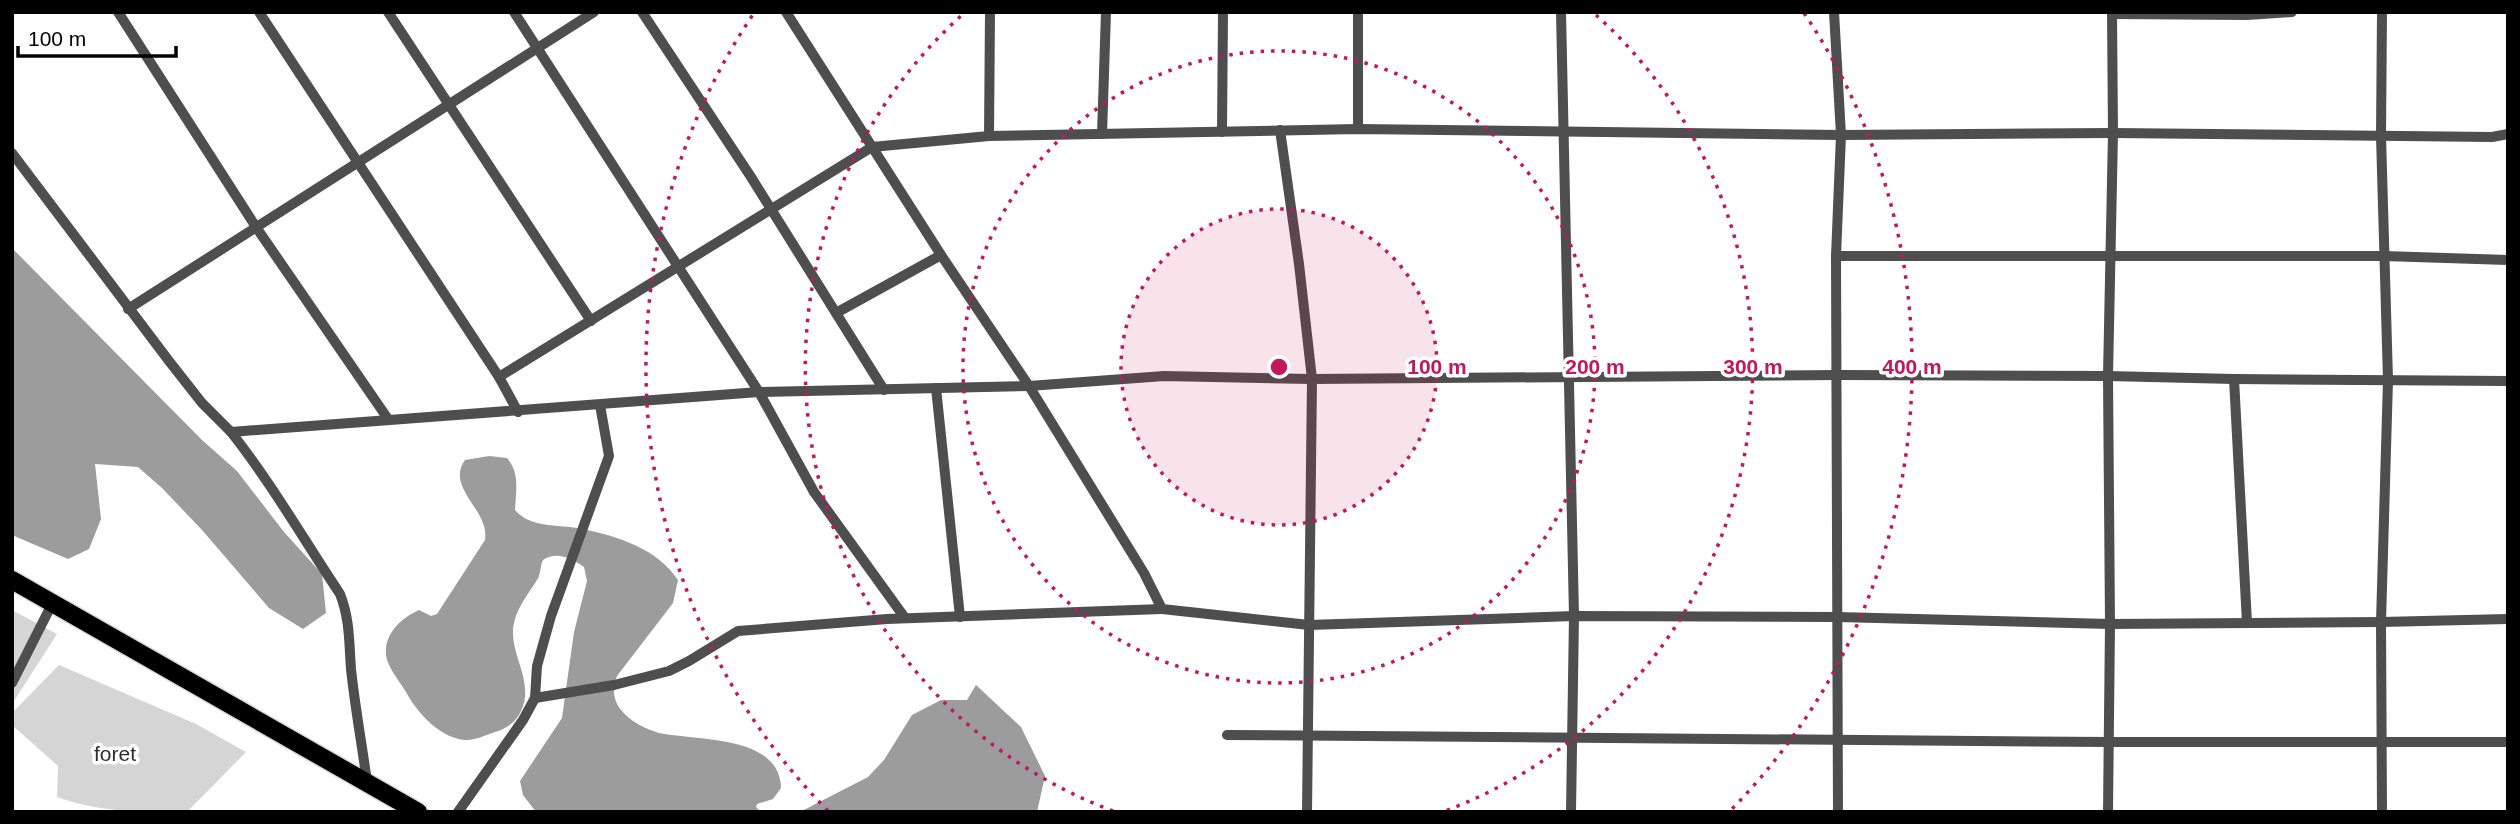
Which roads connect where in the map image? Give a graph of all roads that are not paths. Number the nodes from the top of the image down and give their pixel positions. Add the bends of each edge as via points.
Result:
1 (118, 12) edge
2 (259, 12) edge
3 (388, 12) edge
4 (514, 12) edge
5 (594, 12) edge
6 (642, 12) edge
7 (786, 12) edge
8 (990, 12) edge
9 (1106, 12) edge
10 (1223, 12) edge
11 (1358, 12) edge
12 (1561, 12) edge
13 (1834, 12) edge
14 (2292, 12) edge
15 (2382, 12) edge
16 (2112, 13) edge
17 (537, 49) junction
18 (450, 105) junction
19 (1358, 129) junction
20 (1280, 130) junction
21 (1222, 132) junction
22 (1564, 132) junction
23 (2113, 133) junction
24 (1102, 134) junction
25 (2508, 134) edge
26 (1841, 135) junction
27 (989, 136) junction
28 (2381, 136) junction
29 (872, 147) junction
30 (12, 153) edge
31 (360, 163) junction
32 (770, 209) junction
33 (256, 227) junction
34 (2110, 255) junction
35 (941, 256) junction
36 (1836, 256) junction
37 (2384, 256) junction
38 (2508, 260) edge
39 (678, 266) junction
40 (128, 309) junction
41 (836, 313) junction
42 (591, 321) junction
43 (1838, 375) junction
44 (2108, 376) junction
45 (499, 377) junction
46 (1569, 377) junction
47 (1312, 379) junction
48 (2234, 379) junction
49 (2388, 380) junction
50 (2508, 381) edge
51 (1029, 386) junction
52 (936, 388) junction
53 (884, 390) junction
54 (759, 392) junction
55 (600, 405) junction
56 (519, 412) junction
57 (388, 419) junction
58 (231, 432) junction
59 (12, 580) edge
60 (52, 604) junction
61 (1162, 609) junction
62 (1574, 616) junction
63 (960, 617) junction
64 (1837, 617) junction
65 (905, 618) junction
66 (2508, 618) edge
67 (2381, 622) junction
68 (2110, 624) junction
69 (2247, 624) junction
70 (1309, 625) junction
71 (12, 683) edge
72 (534, 698) junction
73 (1227, 735) dead end
74 (1308, 737) junction
75 (1571, 738) junction
76 (1838, 740) junction
77 (2382, 742) junction
78 (2508, 742) edge
79 (2109, 743) junction
80 (367, 782) junction
81 (418, 812) edge
82 (458, 812) edge
83 (1307, 812) edge
84 (1571, 812) edge
85 (1838, 812) edge
86 (2108, 812) edge
87 (2382, 812) edge

1 - 33 street
2 - 31 street
3 - 18 street
4 - 17 street
5 - 17 street
6 - 32 street
7 - 29 street
8 - 27 street
9 - 24 street
10 - 21 street
11 - 19 street
12 - 22 street
13 - 26 street
14 - 16 street
15 - 28 street
16 - 23 street
17 - 18 street
17 - 39 street
18 - 31 street
18 - 42 street
19 - 20 street
19 - 22 street
20 - 21 street
20 - 47 street
21 - 24 street
22 - 26 street
22 - 46 street
23 - 26 street
23 - 28 street
23 - 34 street
24 - 27 street
25 - 28 street
26 - 36 street
27 - 29 street
28 - 37 street
29 - 32 street
29 - 35 street
30 - 40 street
31 - 33 street
31 - 45 street
32 - 39 street
32 - 41 street
33 - 40 street
33 - 57 street
34 - 36 street
34 - 37 street
34 - 44 street
35 - 41 street
35 - 51 street
36 - 43 street
37 - 38 street
37 - 49 street
39 - 42 street
39 - 54 street
40 - 58 street via 202,403
41 - 53 street
42 - 45 street
43 - 44 street
43 - 46 street
43 - 64 street
44 - 48 street
44 - 68 street
45 - 56 street
46 - 47 street
46 - 62 street
47 - 51 street via 1164,376
47 - 70 street
48 - 49 street
48 - 69 street
49 - 50 street
49 - 67 street
51 - 52 street
51 - 61 street
52 - 53 street
52 - 63 street
53 - 54 street
54 - 55 street
54 - 65 street via 814,492
55 - 56 street
55 - 72 street via 609,456 547,626
56 - 57 street
57 - 58 street
58 - 80 street via 340,594 349,631
59 - 60 highway
60 - 71 street
60 - 80 highway
61 - 63 street
61 - 70 street
62 - 64 street
62 - 70 street
62 - 75 street
63 - 65 street
64 - 68 street
64 - 76 street
65 - 72 street via 738,631 668,671
66 - 67 street
67 - 69 street
67 - 77 street
68 - 69 street
68 - 79 street
70 - 74 street
72 - 82 street
73 - 74 street
74 - 75 street
74 - 83 street
75 - 76 street
75 - 84 street
76 - 79 street
76 - 85 street
77 - 78 street
77 - 79 street
77 - 87 street
79 - 86 street
80 - 81 highway

